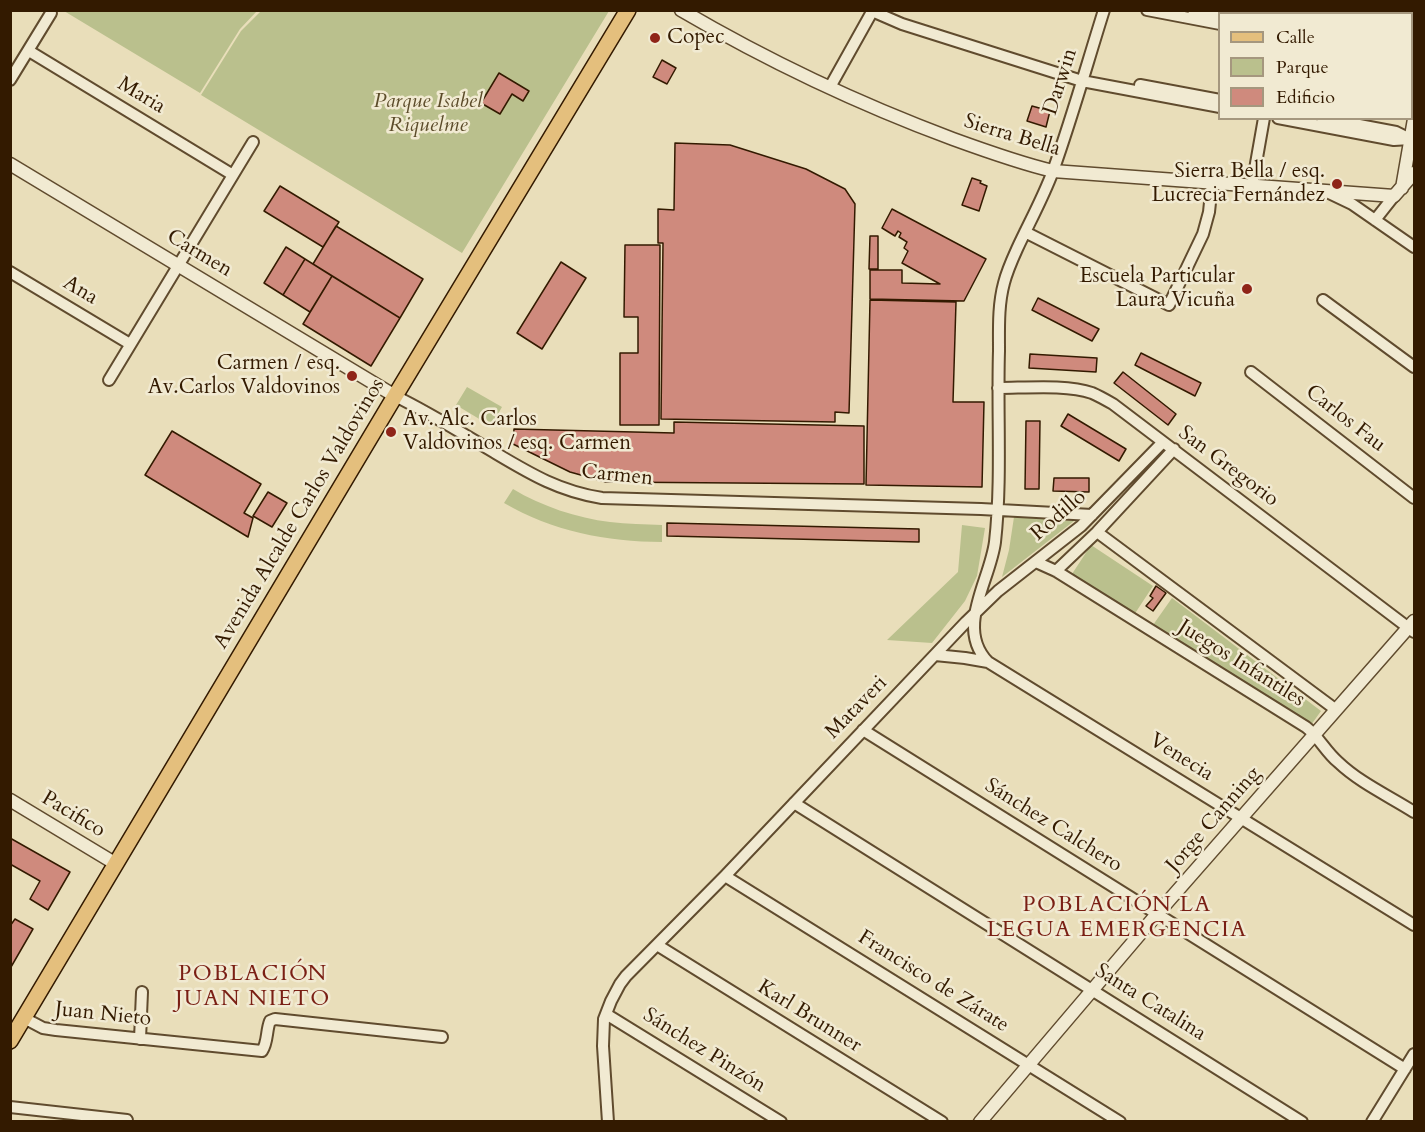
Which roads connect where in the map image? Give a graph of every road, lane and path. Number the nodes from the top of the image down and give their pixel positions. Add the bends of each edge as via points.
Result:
1 (628, 10) edge
2 (681, 10) edge
3 (887, 10) edge
4 (1104, 10) edge
5 (1147, 10) edge
6 (1193, 10) edge
7 (872, 11) edge
8 (51, 13) dead end
9 (1218, 15) edge
10 (1218, 24) edge
11 (28, 51) junction
12 (1083, 78) junction
13 (10, 80) edge
14 (830, 87) junction
15 (1218, 100) edge
16 (1218, 108) edge
17 (1264, 120) edge
18 (1289, 120) edge
19 (1333, 120) edge
20 (1413, 128) edge
21 (253, 142) dead end
22 (10, 164) edge
23 (1053, 171) junction
24 (1414, 173) edge
25 (233, 175) junction
26 (1212, 183) junction
27 (1252, 186) junction
28 (1325, 191) junction
29 (1398, 192) junction
30 (1375, 220) junction
31 (1025, 232) junction
32 (1414, 247) edge
33 (179, 264) junction
34 (10, 272) edge
35 (1323, 300) dead end
36 (130, 344) junction
37 (1414, 367) edge
38 (1251, 372) dead end
39 (109, 380) dead end
40 (998, 388) junction
41 (395, 396) junction
42 (1163, 442) junction
43 (1174, 449) junction
44 (1414, 498) edge
45 (998, 510) junction
46 (1092, 515) junction
47 (1097, 532) junction
48 (1036, 562) junction
49 (1056, 571) junction
50 (976, 614) junction
51 (1412, 627) edge
52 (934, 655) junction
53 (988, 662) junction
54 (1335, 710) junction
55 (863, 730) junction
56 (1315, 733) junction
57 (10, 800) edge
58 (794, 803) junction
59 (1414, 812) edge
60 (1242, 819) junction
61 (116, 864) junction
62 (725, 876) junction
63 (1157, 914) junction
64 (1414, 925) edge
65 (657, 945) junction
66 (1092, 990) junction
67 (142, 992) dead end
68 (606, 1014) junction
69 (24, 1018) junction
70 (442, 1037) dead end
71 (140, 1039) junction
72 (10, 1041) edge
73 (1414, 1054) edge
74 (1028, 1064) junction
75 (1405, 1069) junction
76 (10, 1107) edge
77 (127, 1120) edge
78 (608, 1122) edge
79 (781, 1122) edge
80 (942, 1122) edge
81 (980, 1122) edge
82 (1120, 1122) edge
83 (1302, 1122) edge
84 (1372, 1122) edge

1 - 41 main road, Avenida Alcalde Carlos Valdovinos
2 - 14 street, Sierra Bella
3 - 12 street
4 - 12 street, Darwin
5 - 10 street
6 - 9 street
7 - 12 street via 902,24
7 - 14 street
8 - 11 street
11 - 13 street
11 - 25 street, Maria
12 - 15 street
12 - 16 street
12 - 23 street, Darwin
14 - 23 street, Sierra Bella via 931,130
17 - 27 street
18 - 20 street via 1394,140
19 - 20 street via 1396,132
20 - 29 street
21 - 25 street
22 - 33 street, Carmen
23 - 26 street, Sierra Bella
23 - 31 street, Darwin
24 - 29 street
25 - 33 street
26 - 27 street, Sierra Bella
26 - 31 street via 1203,234 1169,305
27 - 28 street, Sierra Bella
28 - 29 street, Sierra Bella
28 - 30 street
29 - 30 street
30 - 32 street
31 - 40 street, Darwin via 1000,298
33 - 36 street
33 - 41 street, Carmen
34 - 36 street, Ana
35 - 37 street
36 - 39 street
38 - 44 street, Carlos Fau
40 - 42 street, San Gregorio via 1059,388 1091,393 1113,404
40 - 45 street
41 - 45 street, Carmen via 536,477 592,497
41 - 61 main road, Avenida Alcalde Carlos Valdovinos
42 - 43 street, San Gregorio
42 - 46 street, Rodillo
43 - 47 street, Rodillo
43 - 51 street, San Gregorio
45 - 46 street, Carmen
45 - 50 street via 993,553
46 - 48 street, Rodillo
47 - 49 street, Rodillo
47 - 54 street, Juegos Infantiles
48 - 49 street, Juegos Infantiles
48 - 50 street, Rodillo
49 - 56 street, Juegos Infantiles
50 - 52 street, Mataveri
50 - 53 street via 974,633
51 - 54 street, Jorge Canning
52 - 53 street, Venecia
52 - 55 street, Mataveri
53 - 60 street, Venecia
54 - 56 street, Jorge Canning
55 - 58 street, Mataveri
55 - 63 street, Sánchez Calchero
56 - 59 street, Juegos Infantiles via 1327,752 1346,770
56 - 60 street, Jorge Canning
57 - 61 street, Pacifico
58 - 62 street, Mataveri
58 - 66 street, Santa Catalina
60 - 63 street, Jorge Canning
60 - 64 street, Venecia
61 - 69 main road, Avenida Alcalde Carlos Valdovinos
62 - 65 street, Mataveri
62 - 74 street, Francisco de Zárate
63 - 66 street, Jorge Canning
63 - 75 street, Sánchez Calchero
65 - 68 street, Mataveri via 626,976
65 - 80 street, Karl Brunner
66 - 74 street, Jorge Canning
66 - 83 street, Santa Catalina
67 - 71 street
68 - 78 street, Mataveri via 603,1046
68 - 79 street, Sánchez Pinzón
69 - 71 street, Juan Nieto via 43,1028
69 - 72 main road, Avenida Alcalde Carlos Valdovinos
70 - 71 street, Juan Nieto via 275,1019 267,1028 262,1051
73 - 75 street
74 - 81 street, Jorge Canning
74 - 82 street, Francisco de Zárate
75 - 84 street
76 - 77 street

